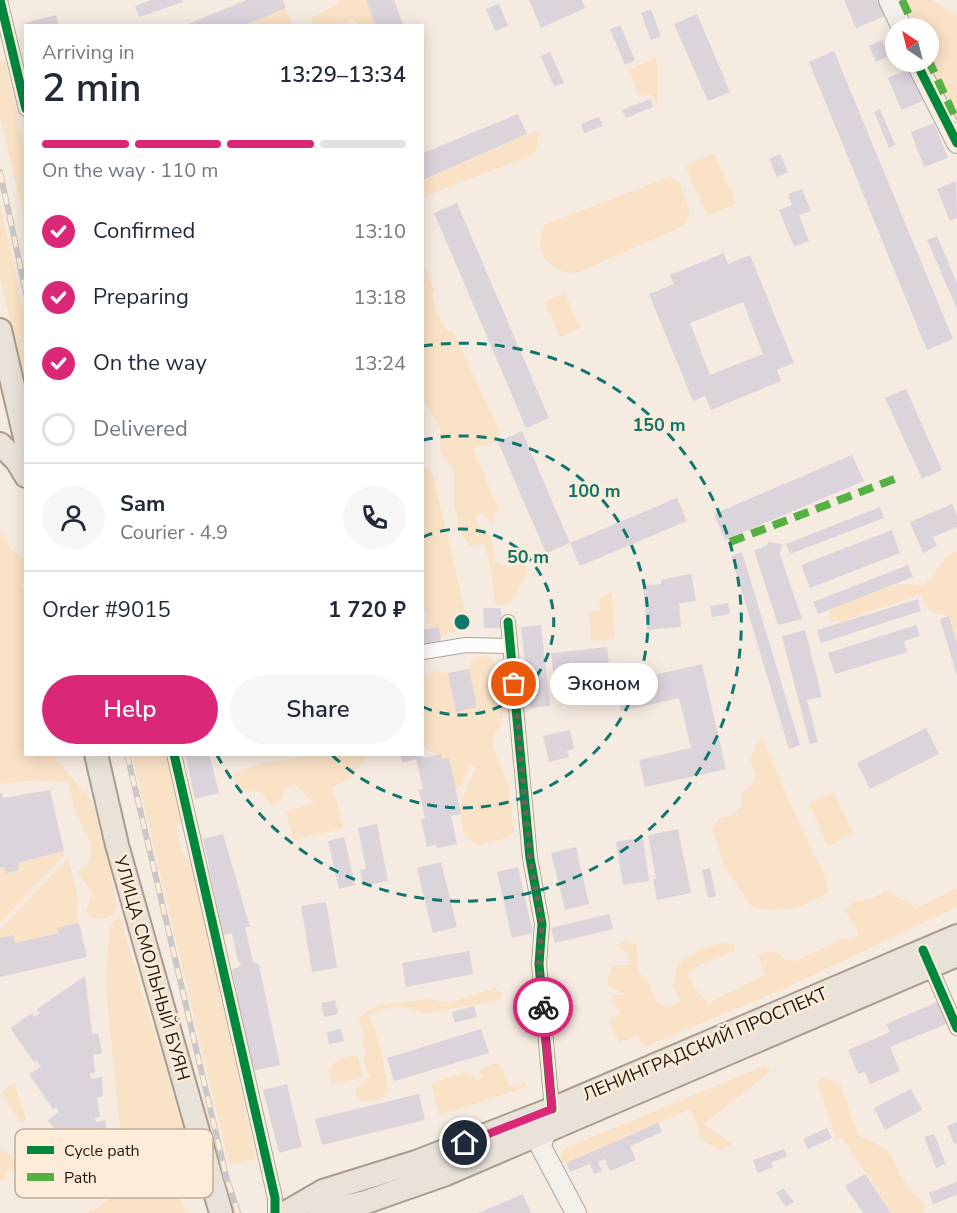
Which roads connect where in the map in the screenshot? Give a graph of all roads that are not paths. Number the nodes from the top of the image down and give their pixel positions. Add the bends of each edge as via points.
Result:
1 (0, 0) edge
2 (889, 0) edge
3 (897, 18) edge
4 (921, 72) edge
5 (24, 101) edge
6 (957, 143) edge
7 (2, 349) edge
8 (24, 434) edge
9 (0, 444) edge
10 (24, 473) edge
11 (508, 622) dead end
12 (508, 646) junction
13 (424, 652) edge
14 (96, 756) edge
15 (174, 756) edge
16 (957, 936) edge
17 (957, 955) edge
18 (927, 958) junction
19 (836, 998) junction
20 (957, 1028) edge
21 (552, 1109) junction
22 (197, 1129) edge
23 (543, 1133) junction
24 (213, 1187) edge
25 (221, 1213) edge
26 (275, 1213) edge
27 (285, 1213) edge
28 (320, 1213) edge
29 (576, 1213) edge

1 - 5 street
2 - 3 street
4 - 6 street
7 - 8 main road
9 - 10 main road
11 - 12 street
12 - 13 street via 466,645
12 - 21 street via 530,858 542,924 539,964
14 - 22 main road, УЛИЦА СМОЛЬНЫЙ БУЯН via 117,845
15 - 26 street via 275,1198
16 - 18 main road, ЛЕНИНГРАДСКИЙ ПРОСПЕКТ
17 - 18 main road, ЛЕНИНГРАДСКИЙ ПРОСПЕКТ
18 - 19 main road, ЛЕНИНГРАДСКИЙ ПРОСПЕКТ
18 - 20 street
19 - 21 main road, ЛЕНИНГРАДСКИЙ ПРОСПЕКТ
19 - 23 main road, ЛЕНИНГРАДСКИЙ ПРОСПЕКТ
21 - 23 street
21 - 27 main road, ЛЕНИНГРАДСКИЙ ПРОСПЕКТ via 416,1162 322,1191
23 - 28 main road, ЛЕНИНГРАДСКИЙ ПРОСПЕКТ via 446,1174 366,1202
23 - 29 street via 541,1147 545,1159
24 - 25 main road, УЛИЦА СМОЛЬНЫЙ БУЯН

